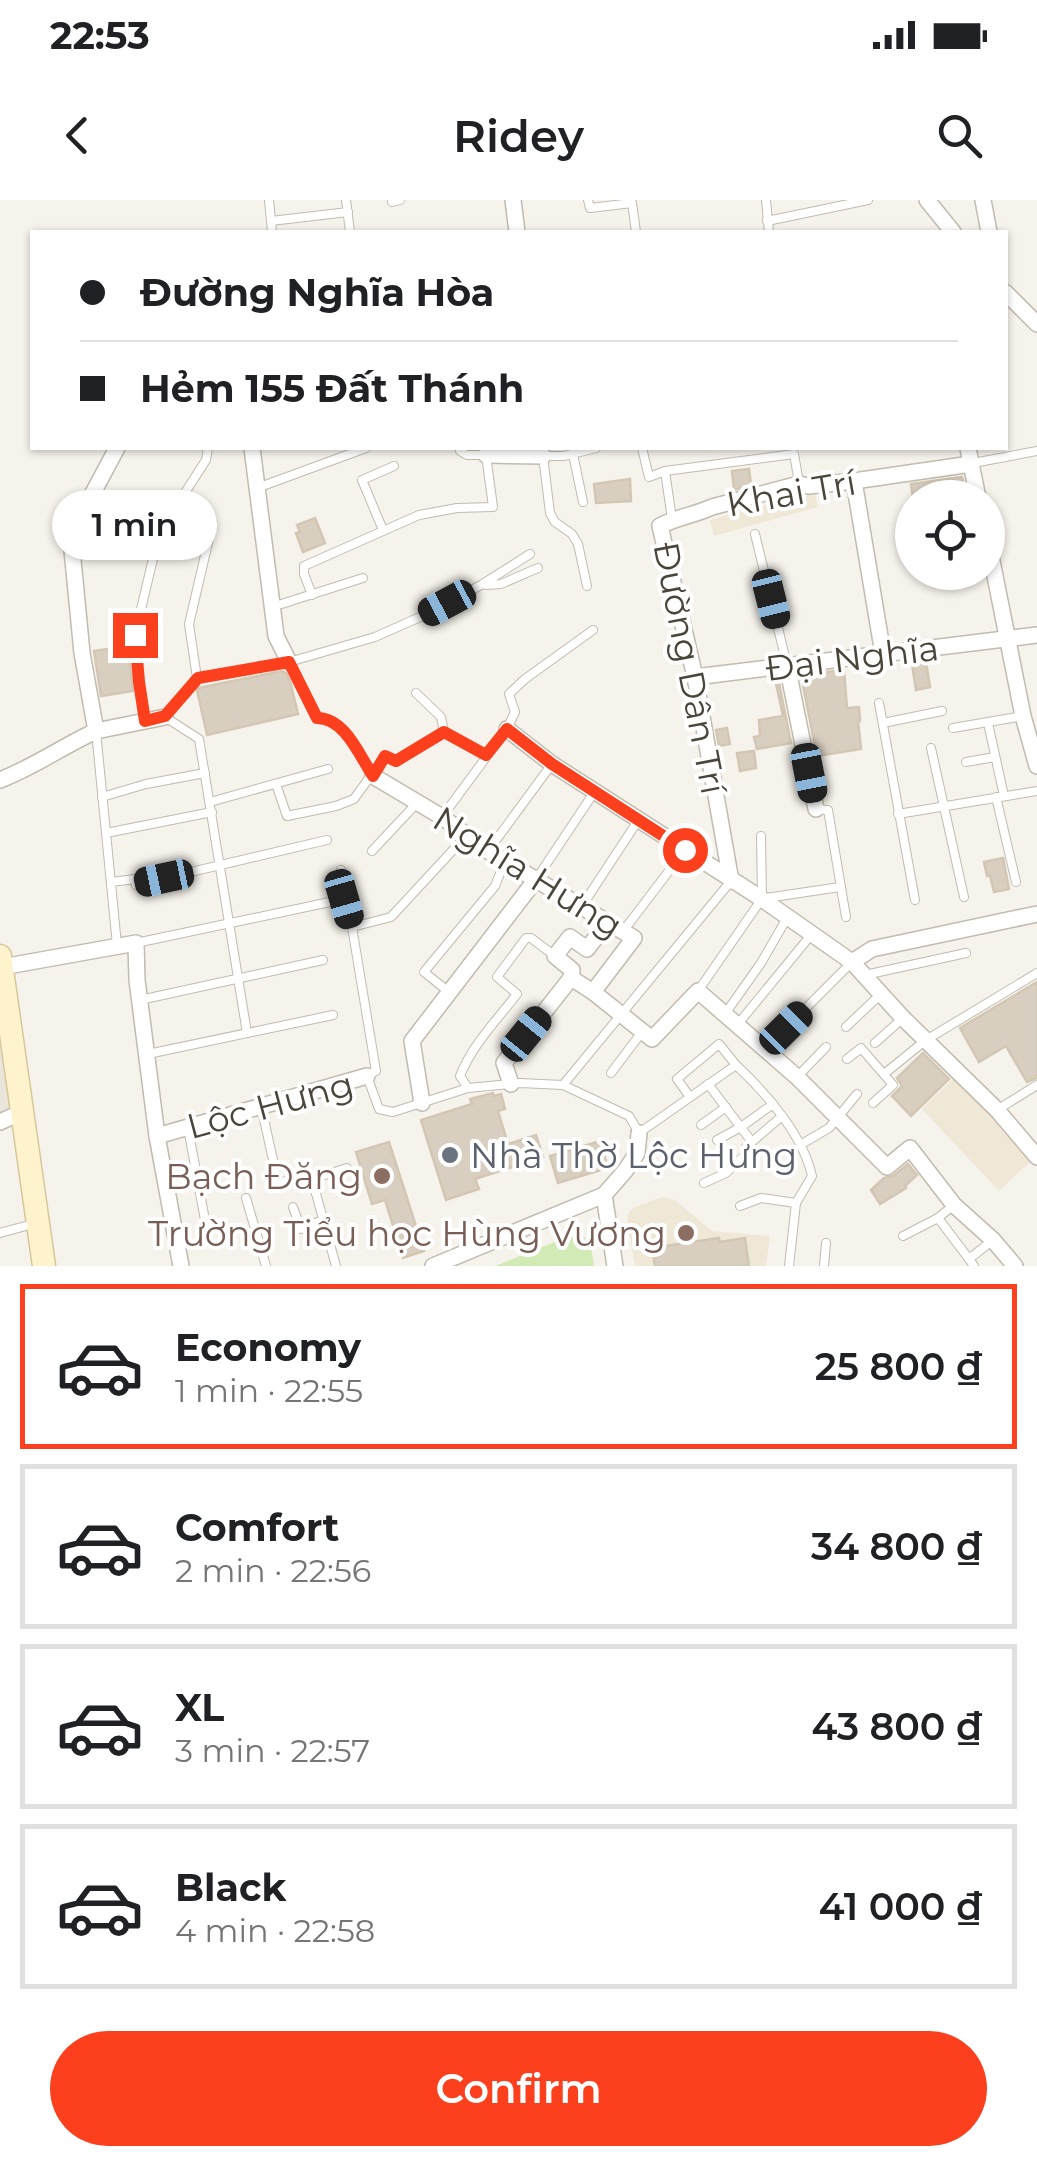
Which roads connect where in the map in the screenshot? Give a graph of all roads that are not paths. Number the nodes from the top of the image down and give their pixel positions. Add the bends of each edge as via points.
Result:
1 (269, 200) edge
2 (346, 200) edge
3 (513, 200) edge
4 (588, 200) edge
5 (766, 200) edge
6 (868, 200) edge
7 (927, 200) edge
8 (984, 200) edge
9 (632, 201) edge
10 (348, 212) junction
11 (768, 220) junction
12 (271, 221) junction
13 (272, 230) edge
14 (350, 230) edge
15 (517, 230) edge
16 (636, 230) edge
17 (769, 230) edge
18 (951, 230) edge
19 (989, 230) edge
20 (1008, 295) edge
21 (1037, 324) edge
22 (115, 450) edge
23 (208, 450) edge
24 (252, 450) edge
25 (361, 450) edge
26 (460, 450) edge
27 (588, 450) edge
28 (643, 450) edge
29 (1037, 451) edge
30 (513, 452) edge
31 (573, 454) junction
32 (486, 455) junction
33 (543, 456) junction
34 (970, 456) edge
35 (394, 466) dead end
36 (665, 471) junction
37 (854, 481) junction
38 (799, 484) junction
39 (257, 488) junction
40 (583, 502) dead end
41 (672, 520) junction
42 (211, 530) dead end
43 (383, 530) junction
44 (755, 534) dead end
45 (530, 554) dead end
46 (538, 568) dead end
47 (363, 578) dead end
48 (481, 586) junction
49 (586, 586) dead end
50 (998, 590) edge
51 (312, 595) junction
52 (272, 607) junction
53 (593, 630) dead end
54 (1037, 635) edge
55 (1009, 640) junction
56 (883, 654) junction
57 (289, 662) junction
58 (787, 665) junction
59 (694, 677) junction
60 (198, 678) junction
61 (416, 694) dead end
62 (879, 703) dead end
63 (942, 711) dead end
64 (165, 716) junction
65 (1023, 716) junction
66 (145, 721) junction
67 (988, 722) junction
68 (883, 723) junction
69 (954, 728) dead end
70 (507, 729) junction
71 (96, 731) junction
72 (444, 732) junction
73 (932, 748) dead end
74 (486, 755) junction
75 (995, 757) junction
76 (966, 762) dead end
77 (552, 764) junction
78 (1037, 766) edge
79 (328, 769) dead end
80 (205, 773) junction
81 (373, 776) junction
82 (0, 780) edge
83 (276, 784) junction
84 (1037, 790) edge
85 (595, 791) junction
86 (1000, 796) junction
87 (102, 797) junction
88 (417, 803) junction
89 (945, 806) junction
90 (211, 807) junction
91 (816, 810) joint
92 (898, 814) junction
93 (442, 818) junction
94 (639, 819) junction
95 (106, 834) junction
96 (466, 836) junction
97 (761, 836) dead end
98 (328, 840) dead end
99 (685, 850) junction
100 (372, 851) dead end
101 (488, 851) junction
102 (506, 861) junction
103 (220, 866) junction
104 (341, 870) dead end
105 (537, 878) junction
106 (731, 881) junction
107 (111, 882) junction
108 (1016, 882) dead end
109 (840, 888) junction
110 (964, 897) dead end
111 (344, 899) junction
112 (762, 899) junction
113 (915, 900) dead end
114 (582, 906) junction
115 (1037, 914) edge
116 (846, 917) dead end
117 (787, 918) junction
118 (230, 924) junction
119 (352, 927) junction
120 (615, 927) junction
121 (811, 935) junction
122 (136, 943) junction
123 (118, 947) junction
124 (966, 954) dead end
125 (555, 956) junction
126 (323, 960) dead end
127 (1, 962) edge
128 (852, 962) junction
129 (1037, 973) edge
130 (865, 975) junction
131 (239, 977) junction
132 (571, 978) junction
133 (698, 991) junction
134 (593, 992) junction
135 (449, 993) junction
136 (882, 994) junction
137 (140, 1000) junction
138 (621, 1014) junction
139 (333, 1015) dead end
140 (903, 1018) junction
141 (731, 1019) junction
142 (846, 1026) dead end
143 (642, 1032) junction
144 (247, 1033) junction
145 (926, 1040) junction
146 (875, 1043) dead end
147 (826, 1048) dead end
148 (764, 1050) junction
149 (148, 1054) junction
150 (847, 1059) dead end
151 (736, 1065) junction
152 (611, 1073) dead end
153 (884, 1074) junction
154 (367, 1076) junction
155 (797, 1076) junction
156 (511, 1084) junction
157 (708, 1084) junction
158 (563, 1085) junction
159 (1037, 1085) edge
160 (468, 1088) junction
161 (857, 1094) dead end
162 (690, 1097) junction
163 (422, 1103) junction
164 (874, 1103) dead end
165 (773, 1104) junction
166 (260, 1106) junction
167 (726, 1107) junction
168 (997, 1110) junction
169 (22, 1112) junction
170 (781, 1117) junction
171 (837, 1118) junction
172 (0, 1122) edge
173 (701, 1125) dead end
174 (741, 1127) junction
175 (188, 1128) junction
176 (639, 1133) junction
177 (157, 1136) junction
178 (717, 1140) dead end
179 (752, 1142) junction
180 (800, 1145) junction
181 (1036, 1154) edge
182 (347, 1168) dead end
183 (312, 1178) junction
184 (704, 1183) dead end
185 (604, 1195) junction
186 (246, 1198) dead end
187 (796, 1202) junction
188 (954, 1205) junction
189 (293, 1206) dead end
190 (740, 1206) dead end
191 (938, 1218) junction
192 (205, 1220) dead end
193 (324, 1220) junction
194 (38, 1223) junction
195 (0, 1232) edge
196 (902, 1236) dead end
197 (993, 1240) junction
198 (826, 1243) dead end
199 (972, 1263) edge
200 (44, 1266) edge
201 (182, 1266) edge
202 (266, 1266) edge
203 (336, 1266) edge
204 (434, 1266) edge
205 (615, 1266) edge
206 (789, 1266) edge
207 (824, 1266) edge
208 (1015, 1266) edge

1 - 12 lane
2 - 10 lane
3 - 15 street
4 - 9 lane via 590,208
5 - 11 lane
6 - 11 lane
7 - 18 street
8 - 19 street
9 - 16 lane
10 - 12 lane
10 - 14 lane
11 - 17 lane
12 - 13 lane
20 - 21 street
22 - 71 street via 72,550
23 - 66 lane via 159,534 135,635
24 - 39 street
25 - 39 lane
26 - 32 lane
27 - 31 lane
28 - 36 lane via 650,476
29 - 34 lane
30 - 32 street
30 - 33 street
31 - 33 lane
31 - 40 lane
32 - 43 lane via 494,507 419,516
33 - 49 lane via 550,513 578,544
34 - 37 street, Khai Trí
35 - 43 lane via 362,480
36 - 38 lane via 794,454
36 - 41 lane
37 - 38 street, Khai Trí
37 - 56 street
38 - 41 street, Khai Trí
39 - 52 street
41 - 59 street, Đường Dân Trí via 660,526
42 - 60 lane via 189,624
43 - 51 lane via 304,566
44 - 58 lane
45 - 48 lane
46 - 48 lane
47 - 51 lane
48 - 57 lane via 375,637
50 - 55 street
51 - 52 lane
52 - 57 street
53 - 70 lane via 510,694 516,712
54 - 55 street, Đại Nghĩa
55 - 56 street, Đại Nghĩa
55 - 65 street
56 - 58 street, Đại Nghĩa
57 - 60 lane
57 - 81 lane via 317,718 339,725
58 - 59 street, Đại Nghĩa
58 - 91 street
59 - 106 street, Đường Dân Trí
60 - 64 lane
61 - 72 lane via 441,717
62 - 68 lane
63 - 68 lane
64 - 66 street
64 - 80 lane via 199,739
65 - 67 lane
65 - 78 street
66 - 71 street
67 - 69 lane
67 - 75 lane
68 - 92 lane
70 - 74 lane
70 - 77 street
71 - 82 street
71 - 87 lane
72 - 74 lane
72 - 81 lane via 396,761 385,756
73 - 89 lane
74 - 93 lane
75 - 76 lane
75 - 86 lane
77 - 85 street
77 - 101 lane
79 - 83 lane
80 - 87 lane
80 - 90 lane
81 - 83 lane via 354,799 287,816
81 - 88 street, Nghĩa Hưng
83 - 90 lane
84 - 86 lane
85 - 94 street
85 - 105 lane
86 - 89 lane
86 - 108 lane
87 - 95 lane
88 - 93 street, Nghĩa Hưng
88 - 100 lane
89 - 92 lane
89 - 110 lane
90 - 95 lane
90 - 103 lane
91 - 109 lane via 828,810
92 - 113 lane
93 - 96 street, Nghĩa Hưng
94 - 99 street
94 - 114 lane
95 - 107 lane
96 - 101 street, Nghĩa Hưng
96 - 119 lane via 391,917
97 - 112 lane
98 - 103 lane
99 - 106 street
99 - 120 lane
101 - 102 street, Nghĩa Hưng
102 - 105 street, Nghĩa Hưng
102 - 135 lane via 495,886 424,972
103 - 107 lane via 136,885 135,879
103 - 118 lane
104 - 111 lane
105 - 114 street, Nghĩa Hưng
105 - 135 street
106 - 112 street
106 - 138 lane
107 - 123 lane
109 - 112 lane
109 - 116 lane
111 - 118 lane
111 - 119 lane
112 - 117 street
112 - 133 lane
114 - 120 street, Nghĩa Hưng
115 - 128 street via 872,949
117 - 121 street
117 - 141 lane
118 - 122 lane
118 - 131 lane
119 - 154 lane via 376,1071
120 - 125 street via 587,949 570,938
120 - 134 street, Nghĩa Hưng via 634,938
121 - 128 street
121 - 141 lane
122 - 123 street
122 - 137 street
123 - 127 street
124 - 130 lane
125 - 132 street via 572,970
125 - 160 lane via 526,938 497,976 518,994 463,1068
126 - 131 lane
127 - 169 street
128 - 130 street
128 - 148 lane
129 - 145 lane
130 - 136 street
131 - 137 lane
131 - 144 lane
132 - 134 street
132 - 156 street via 504,1063
133 - 141 street
133 - 143 street via 652,1040
134 - 138 street, Nghĩa Hưng
135 - 163 street via 412,1041
136 - 140 street
136 - 142 lane
137 - 149 street
138 - 143 street, Nghĩa Hưng
138 - 158 lane
139 - 144 lane
140 - 145 street
140 - 146 lane
141 - 148 street
143 - 152 lane
144 - 149 lane
145 - 153 lane
145 - 168 street
147 - 155 lane
148 - 155 street
149 - 177 street
150 - 153 lane via 860,1048
151 - 157 lane
151 - 162 lane via 719,1044 677,1079
151 - 165 lane
153 - 164 lane via 893,1084
154 - 163 lane, Lộc Hưng via 378,1109 394,1112
154 - 166 street, Lộc Hưng
155 - 171 street
156 - 158 lane, Lộc Hưng
156 - 160 lane, Lộc Hưng
157 - 162 lane
157 - 167 lane
158 - 176 lane, Lộc Hưng via 629,1116
159 - 168 lane
160 - 163 lane, Lộc Hưng
161 - 171 lane
162 - 176 lane
165 - 170 lane
165 - 174 lane
166 - 175 street, Lộc Hưng
166 - 183 lane via 278,1182
167 - 173 lane
167 - 174 lane
168 - 181 street
169 - 172 street
169 - 194 street
170 - 179 lane
170 - 180 lane
171 - 180 lane
171 - 188 street via 887,1167 910,1148
174 - 178 lane
174 - 179 lane
175 - 177 street, Lộc Hưng
175 - 192 lane
176 - 185 street via 638,1153
177 - 201 street
179 - 184 lane via 726,1174
180 - 187 lane via 812,1176
182 - 183 lane
183 - 193 lane
185 - 204 street
185 - 205 street
186 - 202 lane
187 - 190 lane via 760,1198
187 - 206 lane
188 - 191 lane
188 - 197 street
189 - 193 lane via 301,1228
191 - 196 lane
191 - 199 lane
193 - 203 lane
194 - 195 lane
194 - 200 street
197 - 199 lane
197 - 208 street
198 - 207 lane

